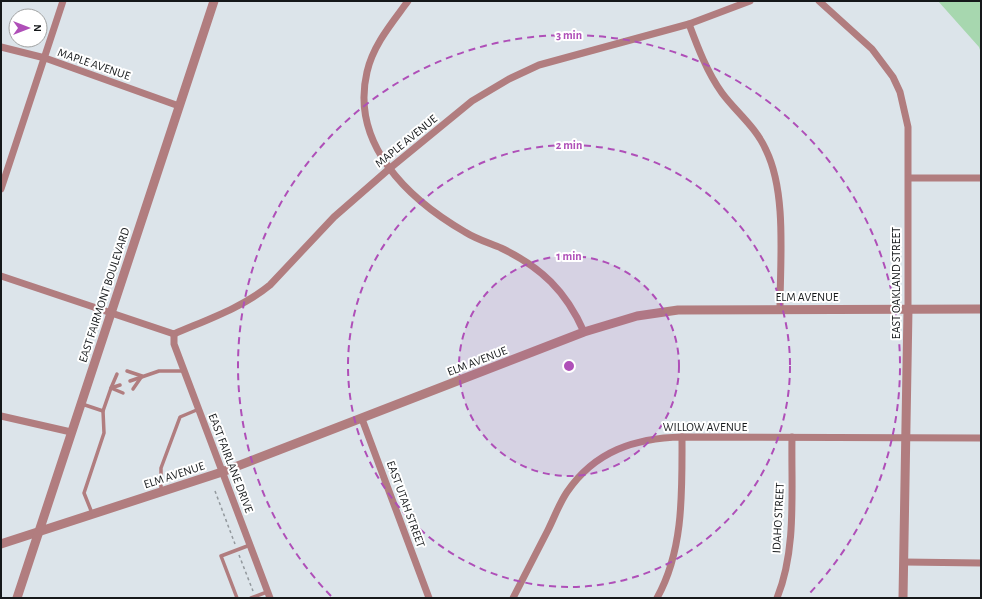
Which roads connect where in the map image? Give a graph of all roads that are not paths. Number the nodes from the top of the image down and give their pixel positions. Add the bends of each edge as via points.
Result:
1 (63, 1) edge
2 (214, 1) edge
3 (408, 1) edge
4 (750, 1) edge
5 (819, 1) edge
6 (689, 24) junction
7 (1, 47) edge
8 (45, 58) junction
9 (179, 106) junction
10 (389, 169) junction
11 (909, 178) junction
12 (981, 178) edge
13 (1, 189) edge
14 (1, 276) edge
15 (780, 309) junction
16 (908, 309) junction
17 (981, 309) edge
18 (111, 312) junction
19 (584, 332) junction
20 (174, 334) junction
21 (127, 371) dead end
22 (184, 371) junction
23 (117, 374) dead end
24 (142, 376) junction
25 (130, 381) dead end
26 (120, 385) dead end
27 (111, 388) junction
28 (133, 389) dead end
29 (123, 392) dead end
30 (80, 403) junction
31 (199, 409) junction
32 (103, 411) junction
33 (1, 416) edge
34 (362, 418) junction
35 (71, 432) junction
36 (682, 437) junction
37 (792, 437) junction
38 (906, 438) junction
39 (981, 438) edge
40 (222, 472) junction
41 (161, 492) junction
42 (92, 514) junction
43 (40, 531) junction
44 (1, 544) edge
45 (250, 545) junction
46 (904, 562) junction
47 (981, 562) edge
48 (269, 595) edge
49 (17, 598) edge
50 (237, 598) edge
51 (251, 598) edge
52 (429, 598) edge
53 (513, 598) edge
54 (656, 598) edge
55 (777, 598) edge
56 (903, 598) edge

1 - 8 street
2 - 9 street, EAST FAIRMONT BOULEVARD
3 - 10 street via 378,43 367,71 365,86 364,103 371,138
4 - 6 street, MAPLE AVENUE
5 - 11 street, EAST OAKLAND STREET via 872,48 893,77 900,92 908,127
6 - 10 street, MAPLE AVENUE via 561,58 524,71 472,101
6 - 15 street via 709,72 722,93 759,136 774,168 779,215
7 - 8 street, MAPLE AVENUE
8 - 9 street, MAPLE AVENUE
8 - 13 street
9 - 18 street, EAST FAIRMONT BOULEVARD
10 - 19 street via 411,193 438,216 538,269 561,293 576,314
10 - 20 street, MAPLE AVENUE via 334,217 270,286 245,302
11 - 12 street
11 - 16 street, EAST OAKLAND STREET
14 - 18 street
15 - 16 street, ELM AVENUE
15 - 19 street, ELM AVENUE via 678,310 620,320
16 - 17 street, ELM AVENUE
16 - 38 street, EAST OAKLAND STREET
18 - 20 street
18 - 30 street, EAST FAIRMONT BOULEVARD
19 - 34 street, ELM AVENUE
20 - 22 street, EAST FAIRLANE DRIVE via 174,344
21 - 24 lane
22 - 24 lane via 159,371
22 - 31 street, EAST FAIRLANE DRIVE
23 - 27 lane
24 - 25 lane
24 - 28 lane
26 - 27 lane
27 - 29 lane
27 - 32 lane
30 - 32 lane
30 - 35 street, EAST FAIRMONT BOULEVARD
31 - 40 street, EAST FAIRLANE DRIVE
31 - 41 lane via 180,417 161,468
32 - 42 lane via 104,433 84,493
33 - 35 street
34 - 40 street, ELM AVENUE
34 - 52 street, EAST UTAH STREET
35 - 43 street, EAST FAIRMONT BOULEVARD
36 - 37 street, WILLOW AVENUE
36 - 53 street, WILLOW AVENUE via 647,439 632,443 600,459 584,472 566,493
36 - 54 street via 682,503 678,530 668,571
37 - 38 street, WILLOW AVENUE
37 - 55 street, IDAHO STREET via 791,525 787,560
38 - 39 street, WILLOW AVENUE
38 - 46 street, EAST OAKLAND STREET
40 - 41 street, ELM AVENUE
40 - 45 street, EAST FAIRLANE DRIVE
41 - 42 street, ELM AVENUE
42 - 43 street, ELM AVENUE
43 - 44 street, ELM AVENUE
43 - 49 street, EAST FAIRMONT BOULEVARD
45 - 48 street, EAST FAIRLANE DRIVE
45 - 50 lane via 221,556
46 - 47 street
46 - 56 street, EAST OAKLAND STREET
48 - 51 lane

